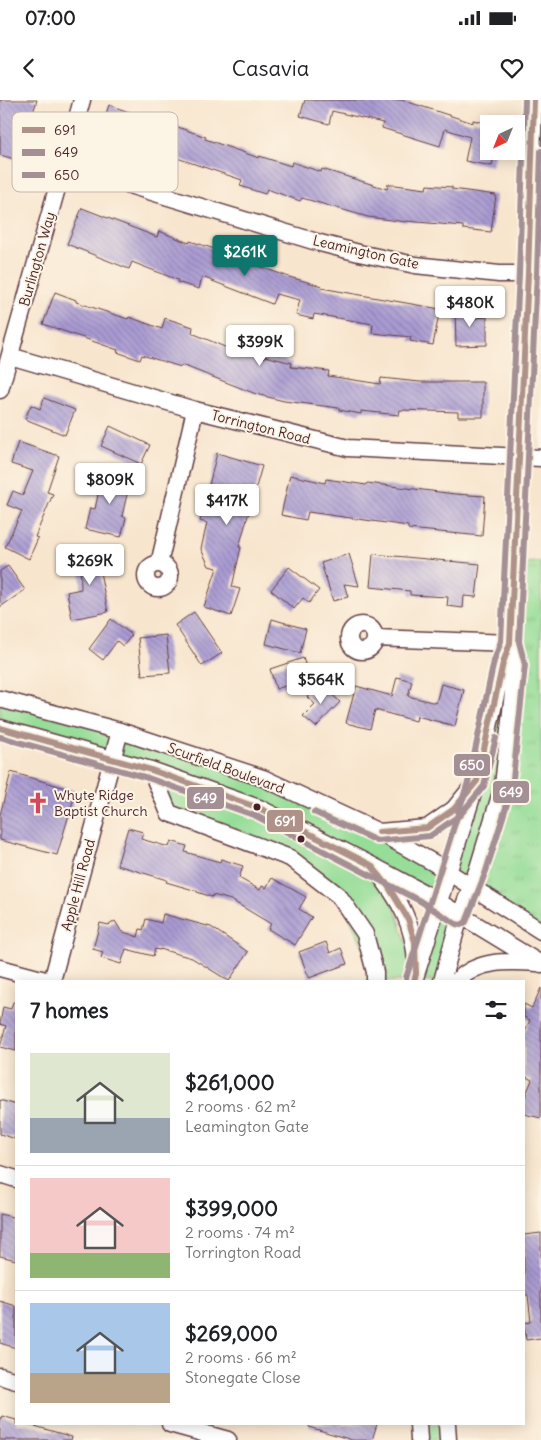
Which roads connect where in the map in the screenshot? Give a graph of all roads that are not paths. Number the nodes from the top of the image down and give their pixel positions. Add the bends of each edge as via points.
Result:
1 (82, 100) edge
2 (534, 100) edge
3 (78, 112) edge
4 (55, 192) edge
5 (154, 192) edge
6 (535, 274) edge
7 (10, 356) junction
8 (0, 390) edge
9 (195, 410) junction
10 (520, 456) junction
11 (541, 458) edge
12 (159, 564) dead end
13 (375, 638) dead end
14 (510, 643) junction
15 (0, 699) edge
16 (0, 728) edge
17 (120, 731) junction
18 (112, 758) junction
19 (151, 770) junction
20 (477, 781) junction
21 (379, 832) junction
22 (371, 865) junction
23 (447, 871) junction
24 (471, 888) junction
25 (438, 902) junction
26 (460, 916) junction
27 (541, 930) edge
28 (541, 963) edge
29 (0, 968) edge
30 (415, 978) edge
31 (46, 980) edge
32 (50, 980) edge
33 (375, 980) edge
34 (442, 980) edge
35 (459, 980) edge
36 (0, 1174) edge
37 (15, 1179) edge
38 (0, 1376) edge
39 (15, 1381) edge
40 (174, 1425) edge
41 (418, 1425) edge
42 (447, 1425) edge
43 (228, 1440) edge
44 (419, 1440) edge
45 (448, 1440) edge

1 - 3 street, Burlington Way
2 - 6 street
4 - 7 street, Burlington Way
5 - 6 street, Leamington Gate via 359,253 415,265 498,274
6 - 10 street
7 - 8 street, Burlington Way
7 - 9 street, Torrington Road
9 - 10 street, Torrington Road via 348,448
9 - 12 street
10 - 11 street, Torrington Road
10 - 14 street
13 - 14 street
14 - 20 street
14 - 24 street via 516,665 503,786
15 - 17 street, Scurfield Boulevard
16 - 18 street, Scurfield Boulevard
17 - 18 street, Apple Hill Road
17 - 21 street, Scurfield Boulevard via 263,778
18 - 19 street, Scurfield Boulevard
18 - 32 street, Apple Hill Road
19 - 22 street, Scurfield Boulevard via 258,808
19 - 33 street, Scurfield Boulevard via 169,813 290,858 339,896 365,934
20 - 21 street via 454,809 427,828
20 - 23 street
21 - 23 street, Scurfield Boulevard
22 - 25 street, Scurfield Boulevard
22 - 30 street via 408,919 415,942
23 - 24 street, Scurfield Boulevard
23 - 25 street
24 - 26 street
24 - 27 street, Scurfield Boulevard
25 - 26 street, Scurfield Boulevard
25 - 30 street
26 - 28 street, Scurfield Boulevard
26 - 34 street
28 - 35 street via 512,961 485,964
29 - 31 street, Apple Hill Road
36 - 37 street
38 - 39 street
40 - 43 street
41 - 44 street
42 - 45 street

